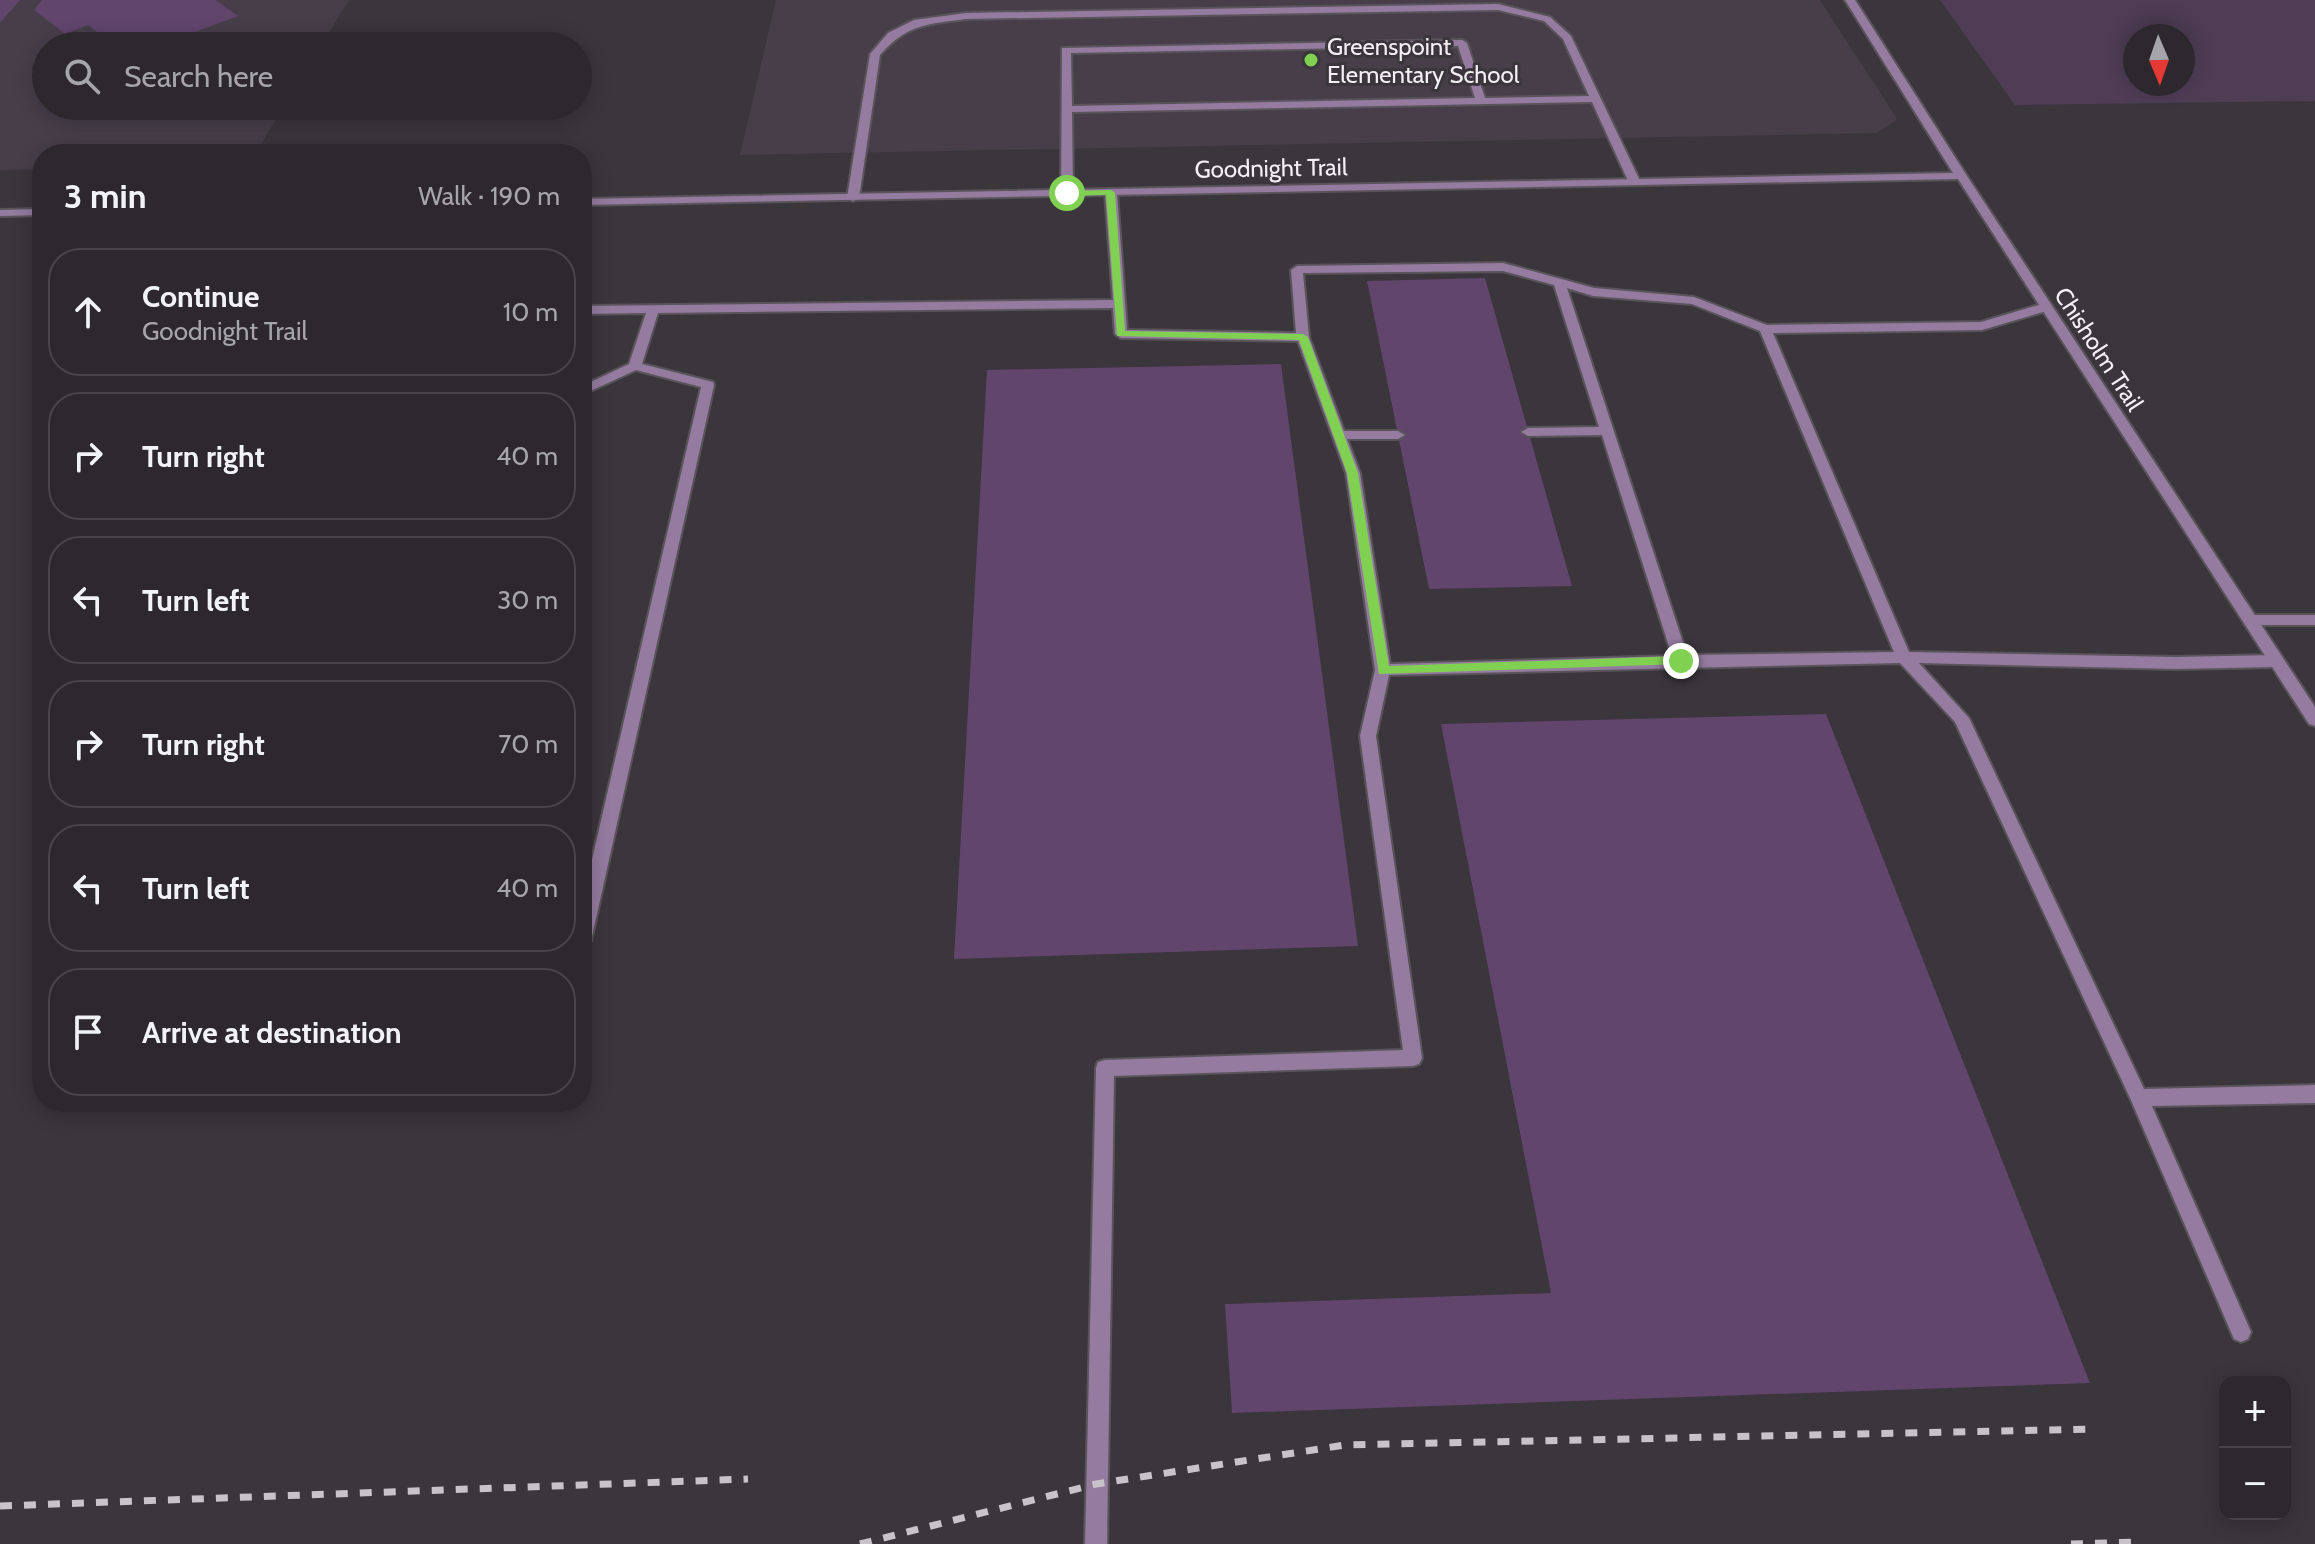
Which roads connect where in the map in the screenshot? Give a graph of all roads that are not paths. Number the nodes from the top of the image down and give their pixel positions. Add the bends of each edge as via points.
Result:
1 (1850, 0) edge
2 (1595, 99) junction
3 (1481, 101) junction
4 (1066, 109) junction
5 (1961, 176) junction
6 (1635, 183) junction
7 (1067, 193) junction
8 (1111, 193) junction
9 (853, 198) junction
10 (592, 202) edge
11 (32, 212) edge
12 (0, 213) edge
13 (1559, 283) junction
14 (1118, 304) junction
15 (2046, 307) junction
16 (653, 309) junction
17 (592, 310) edge
18 (1765, 329) junction
19 (1303, 337) junction
20 (635, 366) junction
21 (592, 386) edge
22 (1607, 431) junction
23 (1528, 432) dead end
24 (1339, 435) junction
25 (1398, 435) dead end
26 (2250, 620) junction
27 (2315, 620) edge
28 (1904, 657) junction
29 (1681, 661) junction
30 (2276, 661) junction
31 (1383, 670) junction
32 (2315, 720) edge
33 (592, 897) edge
34 (2315, 1094) edge
35 (2139, 1098) junction
36 (2241, 1332) dead end
37 (1096, 1544) edge

1 - 5 street, Chisholm Trail
2 - 3 street
2 - 6 street
2 - 9 street via 1567,38 1547,19 1498,7 966,16 918,22 892,35 875,54
3 - 4 street
3 - 4 street via 1462,43 1066,50
4 - 7 street
5 - 6 street, Goodnight Trail
5 - 15 street, Chisholm Trail
6 - 8 street, Goodnight Trail
7 - 8 street, Goodnight Trail
7 - 9 street, Goodnight Trail
8 - 14 street
9 - 10 street, Goodnight Trail
11 - 12 street
13 - 18 street via 1593,292 1694,301
13 - 19 street via 1503,267 1297,270
13 - 22 street
14 - 16 street
14 - 19 street via 1121,334
15 - 18 street via 1982,326
15 - 26 street, Chisholm Trail
16 - 17 street
16 - 20 street
18 - 28 street
19 - 24 street
20 - 21 street
20 - 33 street via 708,385
22 - 23 street
22 - 29 street
24 - 25 street
24 - 31 street via 1353,473
26 - 27 street
26 - 30 street, Chisholm Trail
28 - 29 street
28 - 30 street
28 - 35 street via 1961,718
29 - 31 street
30 - 32 street, Chisholm Trail
31 - 37 street via 1368,736 1413,1058 1105,1068
34 - 35 street
35 - 36 street

